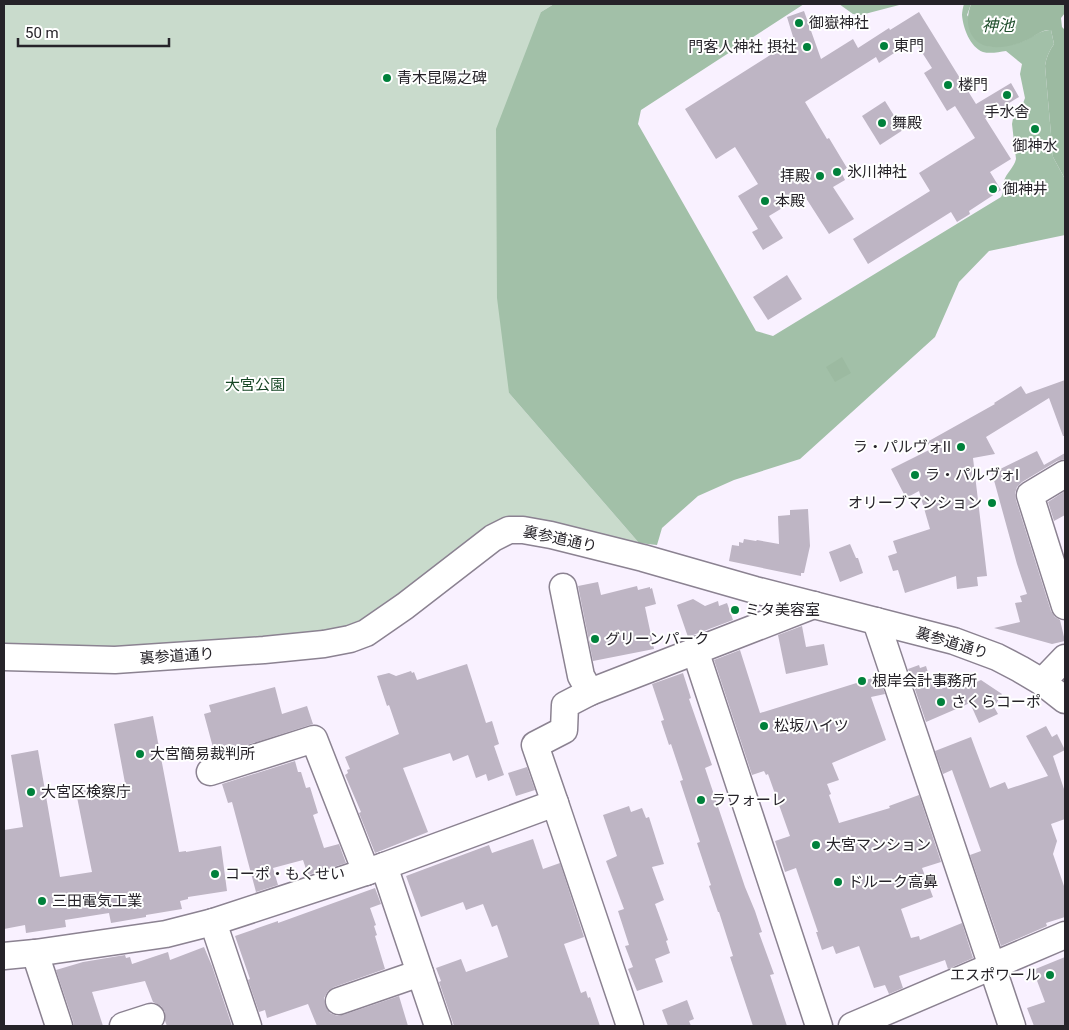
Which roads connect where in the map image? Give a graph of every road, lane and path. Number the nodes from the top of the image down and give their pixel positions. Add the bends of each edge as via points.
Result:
1 (1065, 474) edge
2 (563, 587) dead end
3 (814, 605) junction
4 (1065, 606) edge
5 (876, 621) junction
6 (695, 650) junction
7 (4, 657) edge
8 (1065, 658) edge
9 (1042, 682) junction
10 (590, 692) junction
11 (1065, 700) edge
12 (210, 772) dead end
13 (554, 803) junction
14 (375, 869) junction
15 (213, 922) junction
16 (1065, 935) edge
17 (35, 953) junction
18 (4, 956) edge
19 (992, 967) junction
20 (420, 974) junction
21 (339, 1000) dead end
22 (151, 1017) dead end
23 (59, 1026) edge
24 (123, 1026) edge
25 (248, 1026) edge
26 (438, 1026) edge
27 (630, 1026) edge
28 (819, 1026) edge
29 (852, 1026) edge
30 (1012, 1026) edge

1 - 4 street via 1030,495
2 - 10 street via 581,676
3 - 5 street, 裏参道通り
3 - 6 street
3 - 7 street, 裏参道通り via 551,535 509,530 366,633 350,639 264,650 114,660
5 - 9 street, 裏参道通り via 954,641 1020,668
5 - 19 street
6 - 10 street
6 - 28 street
8 - 9 street
9 - 11 street, 裏参道通り
10 - 13 street via 565,705 564,730 535,745
12 - 14 street via 314,739
13 - 14 street
13 - 27 street
14 - 15 street
14 - 20 street
15 - 17 street via 166,934
15 - 25 street
16 - 19 street
17 - 18 street
17 - 23 street
19 - 29 street
19 - 30 street
20 - 21 street
20 - 26 street
22 - 24 street

